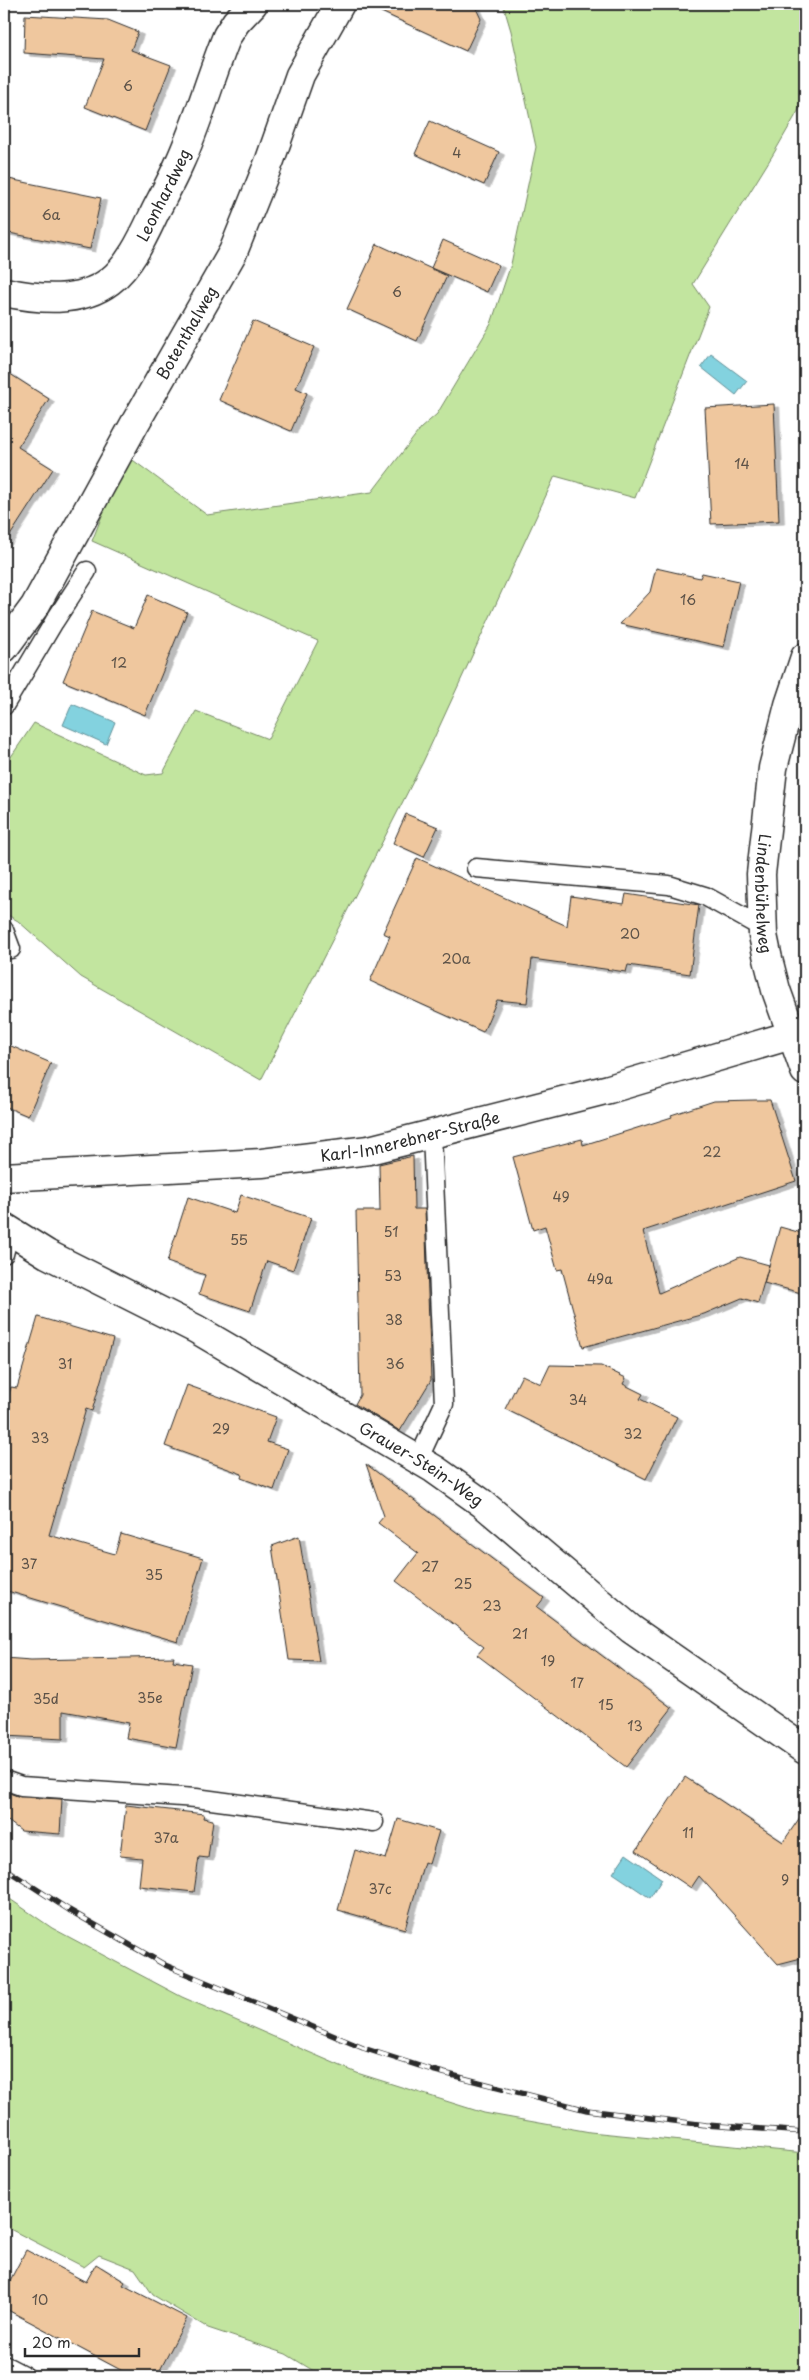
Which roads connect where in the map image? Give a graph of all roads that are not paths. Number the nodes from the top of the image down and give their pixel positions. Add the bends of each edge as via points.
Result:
1 (253, 4) edge
2 (340, 4) edge
3 (4, 292) edge
4 (87, 572) dead end
5 (4, 648) edge
6 (805, 657) edge
7 (4, 706) edge
8 (476, 868) dead end
9 (763, 928) junction
10 (4, 930) edge
11 (12, 949) dead end
12 (799, 1032) edge
13 (805, 1071) edge
14 (432, 1135) junction
15 (4, 1177) edge
16 (6, 1238) edge
17 (418, 1460) junction
18 (805, 1750) edge
19 (4, 1780) edge
20 (374, 1822) dead end
21 (4, 2365) edge
22 (25, 2376) edge

1 - 3 street, Leonhardweg via 227,36 179,164 129,261 110,281 89,292 64,298
2 - 5 street, Botenthalweg via 300,75 233,252 35,606
4 - 7 lane
6 - 9 street, Lindenbühelweg via 773,768 761,874
8 - 9 lane via 669,885 705,896
9 - 12 street, Lindenbühelweg via 776,990
10 - 11 lane
12 - 13 street, Lindenbühelweg
12 - 14 street, Karl-Innerebner-Straße via 609,1089
14 - 15 street, Karl-Innerebner-Straße via 369,1150 262,1163
14 - 17 lane via 444,1404
16 - 17 street, Grauer-Stein-Weg via 47,1254 196,1329
17 - 18 street, Grauer-Stein-Weg via 482,1503 631,1629
19 - 20 lane via 21,1786 196,1798
21 - 22 lane

